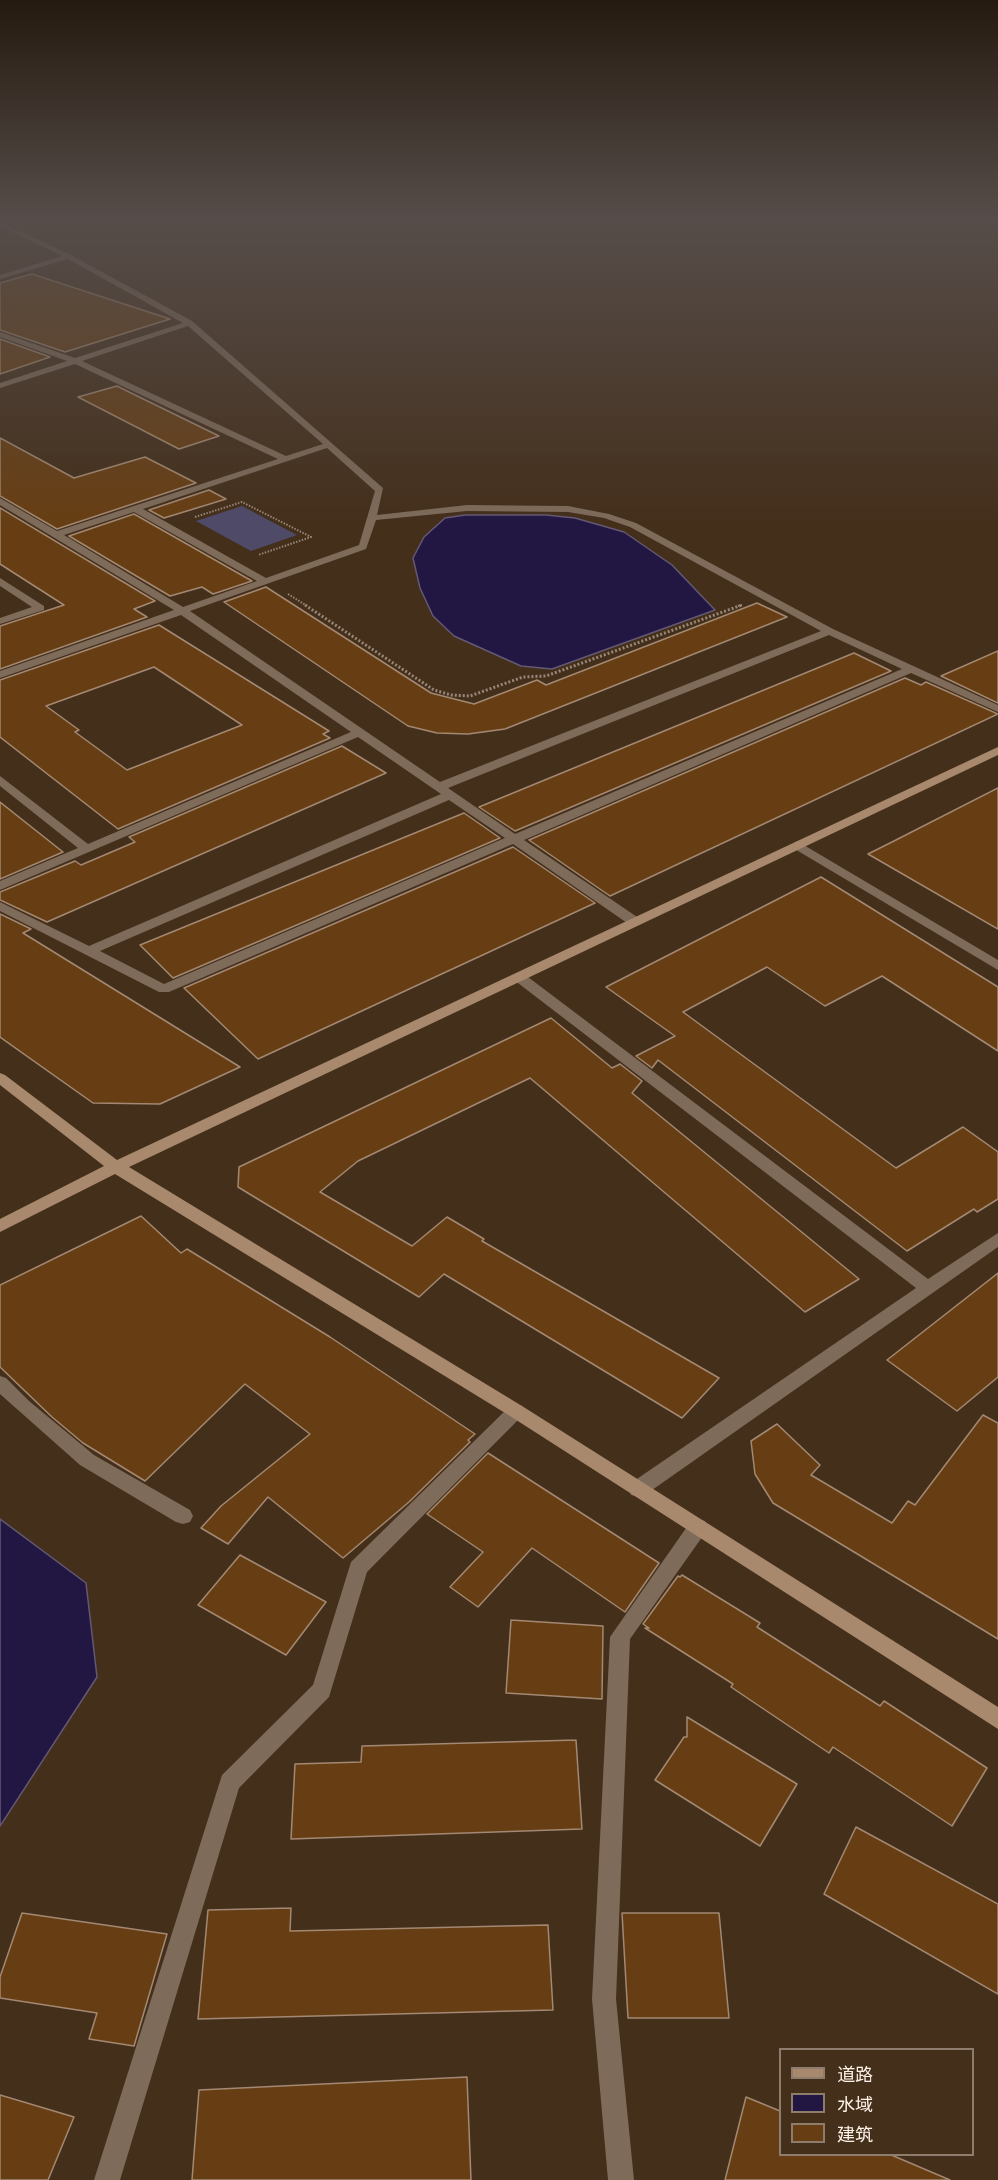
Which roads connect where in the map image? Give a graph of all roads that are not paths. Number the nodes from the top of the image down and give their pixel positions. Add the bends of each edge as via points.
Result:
1 (189, 323) joint
2 (0, 334) edge
3 (75, 361) junction
4 (0, 386) edge
5 (329, 445) junction
6 (285, 459) junction
7 (0, 501) edge
8 (135, 509) junction
9 (371, 518) junction
10 (56, 535) junction
11 (0, 581) edge
12 (265, 581) junction
13 (182, 610) junction
14 (0, 621) edge
15 (829, 632) junction
16 (911, 669) junction
17 (0, 675) edge
18 (998, 709) edge
19 (360, 732) junction
20 (998, 751) edge
21 (0, 780) edge
22 (439, 787) junction
23 (450, 795) junction
24 (514, 839) junction
25 (797, 845) junction
26 (87, 849) junction
27 (0, 885) edge
28 (0, 906) edge
29 (635, 922) junction
30 (89, 951) junction
31 (998, 966) edge
32 (519, 977) junction
33 (0, 1078) edge
34 (116, 1167) junction
35 (0, 1226) edge
36 (998, 1239) edge
37 (928, 1288) junction
38 (0, 1383) edge
39 (516, 1411) junction
40 (638, 1489) junction
41 (183, 1516) dead end
42 (698, 1527) junction
43 (998, 1719) edge
44 (107, 2180) edge
45 (621, 2180) edge

1 - 3 street
1 - 5 street
2 - 3 street
3 - 4 street
3 - 6 street
5 - 6 street
5 - 9 street via 380,490
6 - 8 street
7 - 10 street
8 - 10 street
8 - 12 street
9 - 12 street via 363,546
9 - 15 street via 467,508 568,509 606,516 633,525
10 - 13 street
11 - 14 street via 40,608
12 - 13 street
13 - 17 street
13 - 19 street
15 - 16 street
15 - 22 street
16 - 18 street
16 - 24 street
19 - 22 street
19 - 26 street
20 - 25 main road
21 - 26 street
22 - 23 street
23 - 24 street
23 - 30 street
24 - 29 street
24 - 30 street via 164,989
25 - 29 main road
25 - 31 street
26 - 27 street
28 - 30 street
29 - 32 main road
32 - 34 main road
32 - 37 street
33 - 34 main road
34 - 35 main road
34 - 39 main road
36 - 37 street
37 - 40 street
38 - 41 street via 87,1460
39 - 40 main road
39 - 44 street via 358,1568 322,1690 230,1782
40 - 42 main road
42 - 43 main road
42 - 45 street via 620,1636 604,1999

